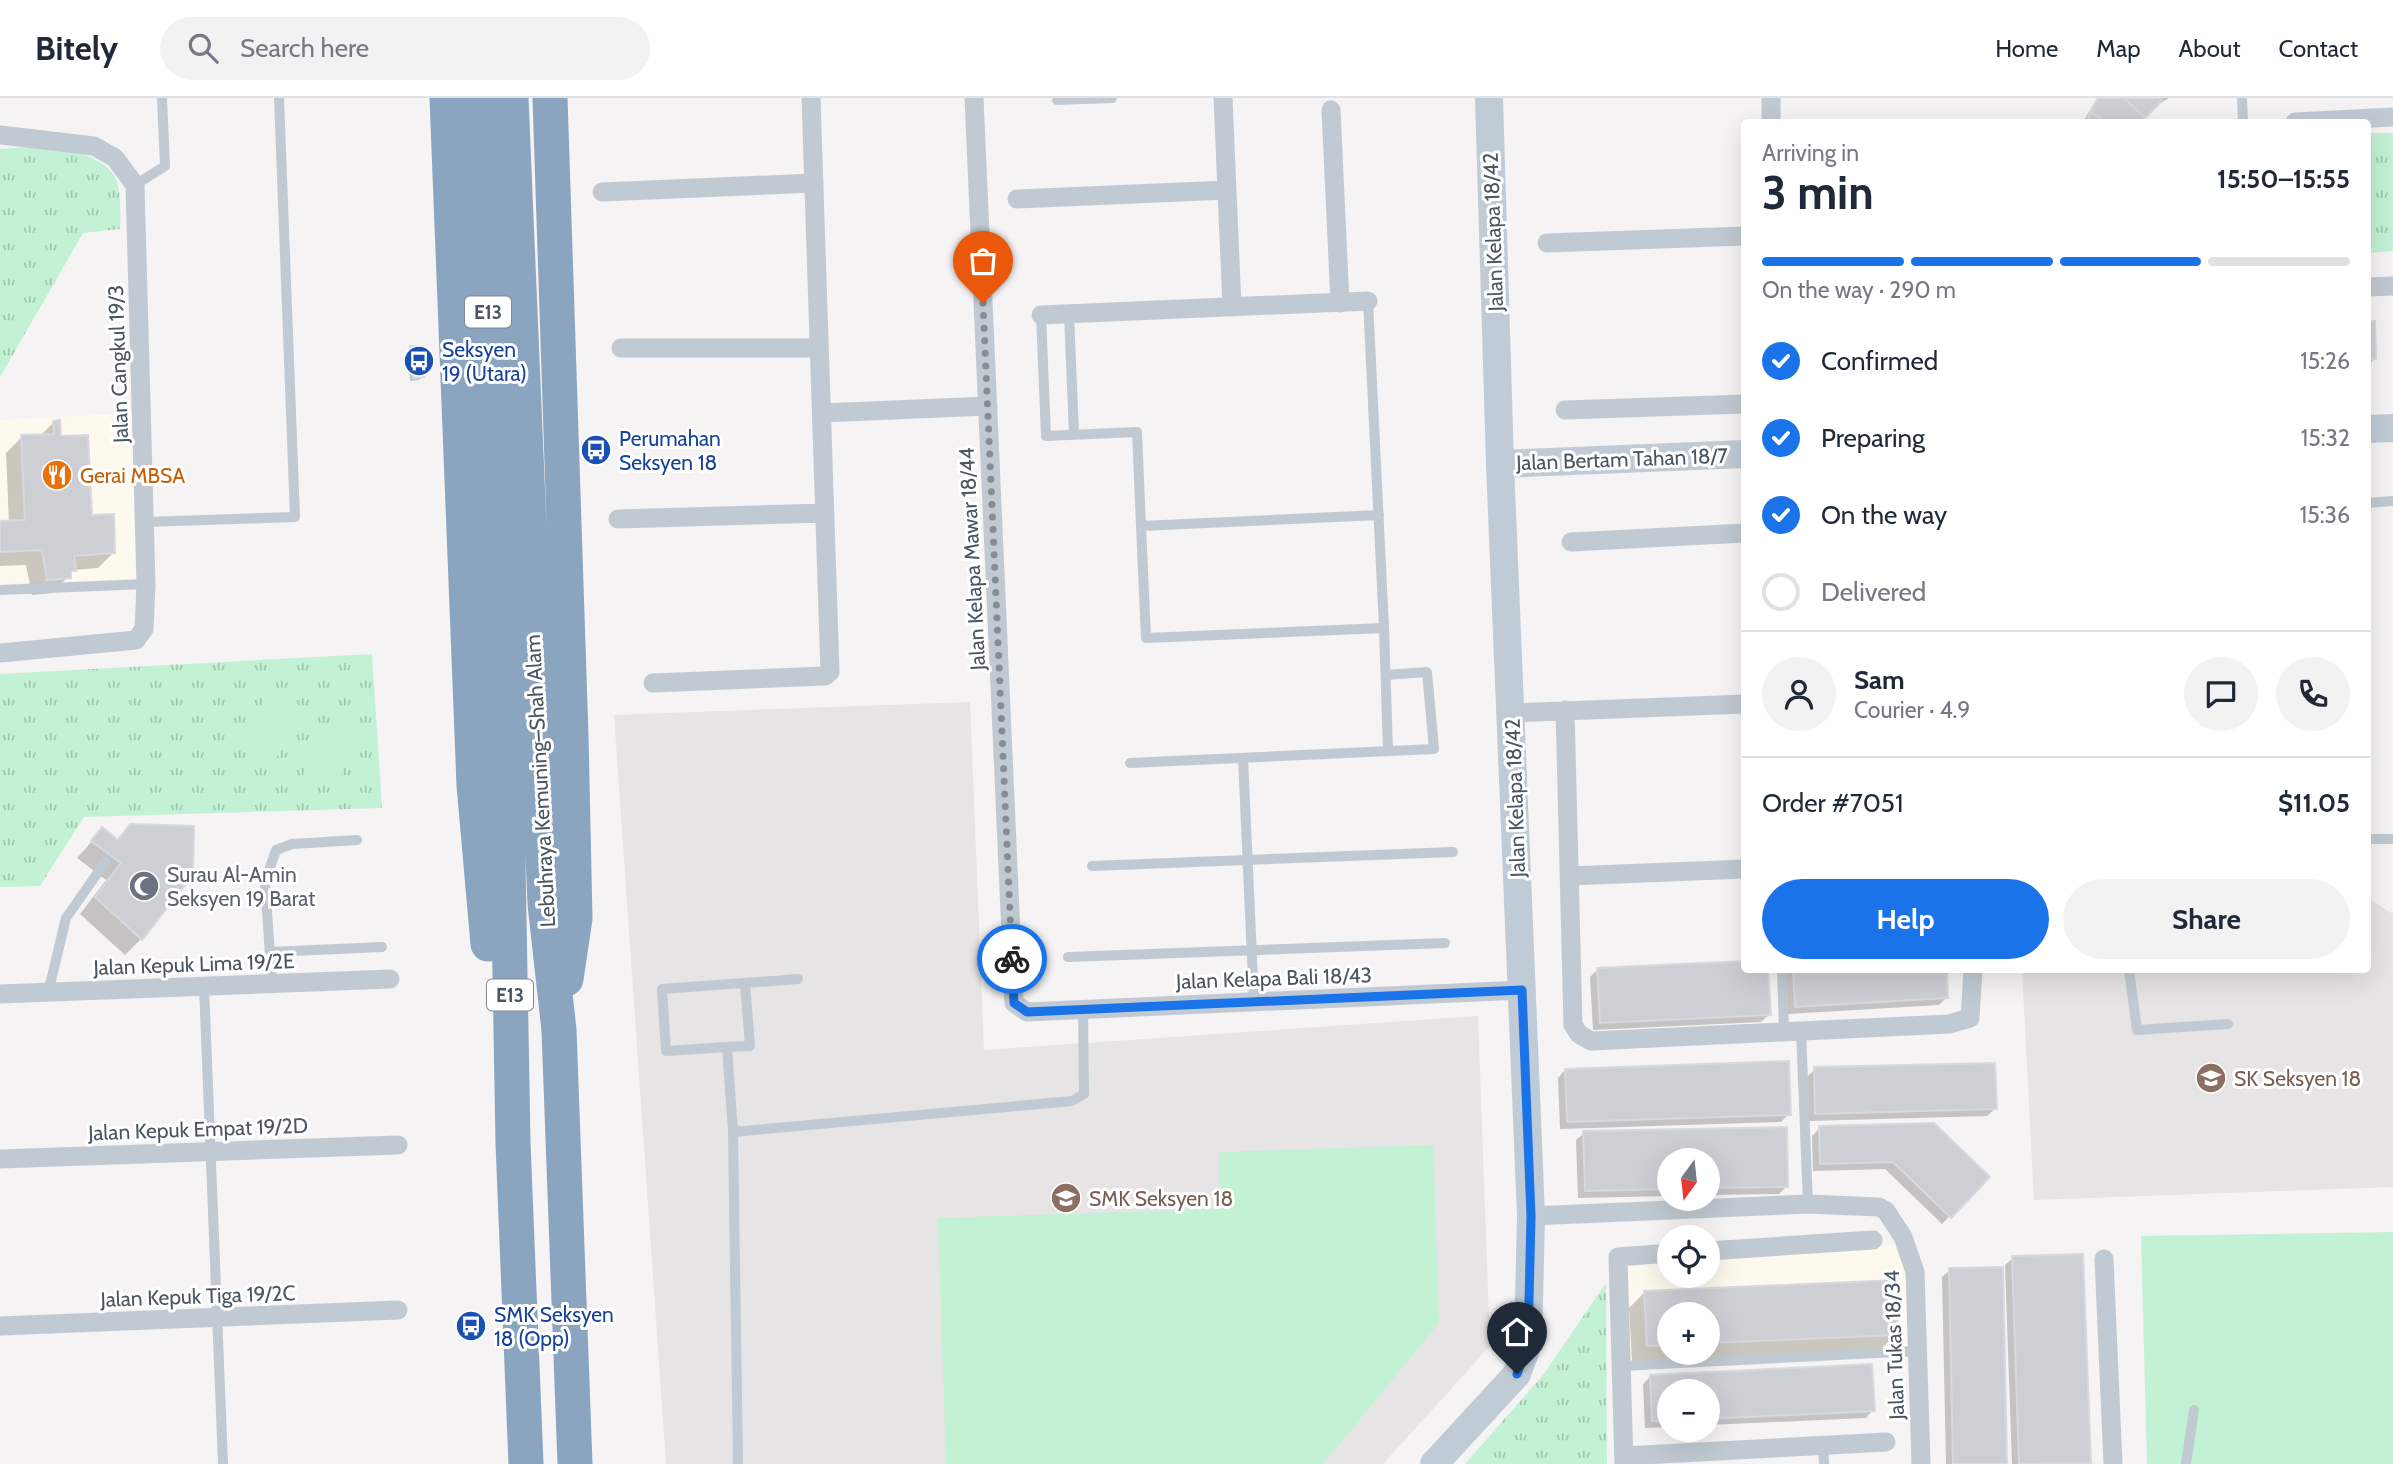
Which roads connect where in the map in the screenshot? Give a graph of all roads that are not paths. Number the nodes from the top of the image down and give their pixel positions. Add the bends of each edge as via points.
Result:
1 (162, 98) edge
2 (279, 98) edge
3 (480, 98) edge
4 (511, 98) edge
5 (550, 98) edge
6 (811, 98) edge
7 (974, 98) edge
8 (1112, 98) edge
9 (1223, 98) edge
10 (1489, 98) edge
11 (1771, 98) edge
12 (2242, 98) edge
13 (1057, 100) dead end
14 (446, 109) edge
15 (1331, 110) dead end
16 (2393, 117) edge
17 (1771, 119) edge
18 (2244, 119) edge
19 (2353, 119) edge
20 (0, 135) edge
21 (814, 183) junction
22 (135, 185) junction
23 (1227, 190) junction
24 (602, 192) dead end
25 (1017, 199) dead end
26 (1741, 236) edge
27 (1547, 243) dead end
28 (2393, 286) edge
29 (2371, 287) edge
30 (1368, 302) joint
31 (1340, 303) junction
32 (1232, 307) junction
33 (1069, 314) junction
34 (1041, 315) joint
35 (621, 348) dead end
36 (820, 348) junction
37 (1741, 404) edge
38 (988, 406) junction
39 (1564, 410) dead end
40 (822, 413) junction
41 (2393, 428) edge
42 (2371, 429) edge
43 (1074, 434) junction
44 (1741, 454) edge
45 (1500, 464) junction
46 (2393, 501) edge
47 (2371, 503) edge
48 (825, 513) junction
49 (1379, 515) junction
50 (618, 519) dead end
51 (146, 522) junction
52 (1141, 526) junction
53 (1741, 533) edge
54 (1571, 542) dead end
55 (146, 584) junction
56 (0, 590) edge
57 (1384, 628) junction
58 (0, 653) edge
59 (1387, 675) junction
60 (653, 682) dead end
61 (1741, 704) edge
62 (1565, 710) junction
63 (1512, 713) junction
64 (1388, 751) junction
65 (1244, 758) junction
66 (1130, 763) dead end
67 (2371, 839) edge
68 (2393, 839) edge
69 (357, 840) dead end
70 (1453, 852) dead end
71 (1248, 860) junction
72 (106, 861) dead end
73 (1092, 866) dead end
74 (1741, 869) edge
75 (1569, 876) junction
76 (1445, 943) dead end
77 (382, 947) dead end
78 (1252, 950) junction
79 (270, 952) junction
80 (1068, 957) dead end
81 (1783, 973) edge
82 (1973, 973) edge
83 (2129, 973) edge
84 (390, 979) dead end
85 (798, 979) dead end
86 (745, 983) junction
87 (272, 984) junction
88 (204, 986) junction
89 (1522, 990) junction
90 (48, 993) junction
91 (0, 994) edge
92 (1254, 1002) junction
93 (1083, 1009) junction
94 (1027, 1012) joint
95 (2228, 1024) dead end
96 (558, 1030) junction
97 (1793, 1032) junction
98 (727, 1047) junction
99 (733, 1132) junction
100 (513, 1143) junction
101 (398, 1145) dead end
102 (211, 1152) junction
103 (0, 1159) edge
104 (1808, 1204) junction
105 (1531, 1216) junction
106 (1873, 1240) dead end
107 (1720, 1250) edge
108 (1657, 1254) edge
109 (2104, 1259) dead end
110 (398, 1310) dead end
111 (217, 1319) junction
112 (0, 1326) edge
113 (1917, 1351) junction
114 (1621, 1367) junction
115 (2194, 1410) dead end
116 (1886, 1442) dead end
117 (1824, 1454) edge
118 (1624, 1460) edge
119 (223, 1464) edge
120 (526, 1464) edge
121 (575, 1464) edge
122 (738, 1464) edge
123 (1434, 1464) edge
124 (1921, 1464) edge
125 (2113, 1464) edge
126 (2186, 1464) edge

1 - 22 lane via 165,166
2 - 51 lane via 295,517
3 - 100 highway, Lebuhraya Kemuning–Shah Alam / E13 via 505,692
4 - 96 highway, Lebuhraya Kemuning–Shah Alam / E13 via 545,904
5 - 96 highway via 575,918
6 - 21 street
7 - 38 street, Jalan Kelapa Mawar 18/44
8 - 13 lane
9 - 23 street
10 - 45 street, Jalan Kelapa 18/42
11 - 17 street
12 - 18 lane
14 - 100 highway via 474,785 489,957
15 - 31 street
16 - 19 street
20 - 22 street via 94,146 115,159
21 - 24 street
21 - 36 street
22 - 51 street, Jalan Cangkul 19/3
23 - 25 street
23 - 32 street
26 - 27 street
28 - 29 street
30 - 31 street
30 - 49 lane
31 - 32 street
32 - 33 street
33 - 34 street
33 - 43 lane
34 - 43 lane via 1046,436
35 - 36 street
36 - 40 street
37 - 39 street
38 - 40 street
38 - 94 street, Jalan Kelapa Mawar 18/44 via 1014,1003
40 - 48 street
41 - 42 street
43 - 52 lane via 1137,432
44 - 45 street, Jalan Bertam Tahan 18/7
45 - 63 street, Jalan Kelapa 18/42
46 - 47 lane
48 - 50 street
48 - 60 street via 830,672 825,676
49 - 52 lane
49 - 57 lane
51 - 55 street, Jalan Cangkul 19/3
52 - 57 lane via 1146,638
53 - 54 street
55 - 56 lane
55 - 58 street, Jalan Cangkul 19/3 via 144,629 136,640
57 - 59 lane
59 - 64 lane
59 - 64 lane via 1427,672 1434,749
61 - 62 street
62 - 63 street
62 - 75 street
63 - 89 street, Jalan Kelapa 18/42
64 - 65 lane
65 - 66 lane
65 - 71 lane
67 - 68 lane
69 - 79 lane via 292,844 276,850 265,882
70 - 71 lane
71 - 73 lane
71 - 78 lane
72 - 90 lane via 66,918
74 - 75 street
75 - 97 street via 1573,1025 1579,1034 1591,1041
76 - 78 lane
77 - 79 lane
78 - 80 lane
78 - 92 lane
79 - 87 lane
81 - 97 lane
82 - 97 street via 1970,1018 1950,1024
83 - 95 lane via 2137,1030
84 - 87 street, Jalan Kepuk Lima 19/2E
85 - 86 lane
86 - 98 lane via 750,1045
86 - 98 lane via 662,989 666,1051
87 - 88 street, Jalan Kepuk Lima 19/2E
88 - 90 street, Jalan Kepuk Lima 19/2E
88 - 102 lane
89 - 92 street, Jalan Kelapa Bali 18/43
89 - 105 street, Jalan Kelapa 18/42
90 - 91 street, Jalan Kepuk Lima 19/2E
92 - 93 street, Jalan Kelapa Bali 18/43
93 - 94 street, Jalan Kelapa Bali 18/43
93 - 99 lane via 1084,1094 1072,1101
96 - 121 highway, Lebuhraya Kemuning–Shah Alam / E13
97 - 104 lane
98 - 99 lane
99 - 122 lane
100 - 120 highway, Lebuhraya Kemuning–Shah Alam / E13
101 - 102 street, Jalan Kepuk Empat 19/2D
102 - 103 street, Jalan Kepuk Empat 19/2D
102 - 111 lane
104 - 105 street, Jalan Tukas 18/34
104 - 113 street, Jalan Tukas 18/34 via 1871,1204 1886,1211 1913,1259
105 - 123 street, Jalan Kelapa 18/42 via 1526,1357 1517,1374
106 - 107 street
108 - 114 street via 1618,1256
109 - 125 street
110 - 111 street, Jalan Kepuk Tiga 19/2C
111 - 112 street, Jalan Kepuk Tiga 19/2C
111 - 119 lane
113 - 114 lane
113 - 124 street, Jalan Tukas 18/34
114 - 118 street
115 - 126 lane
116 - 117 street
117 - 118 street

